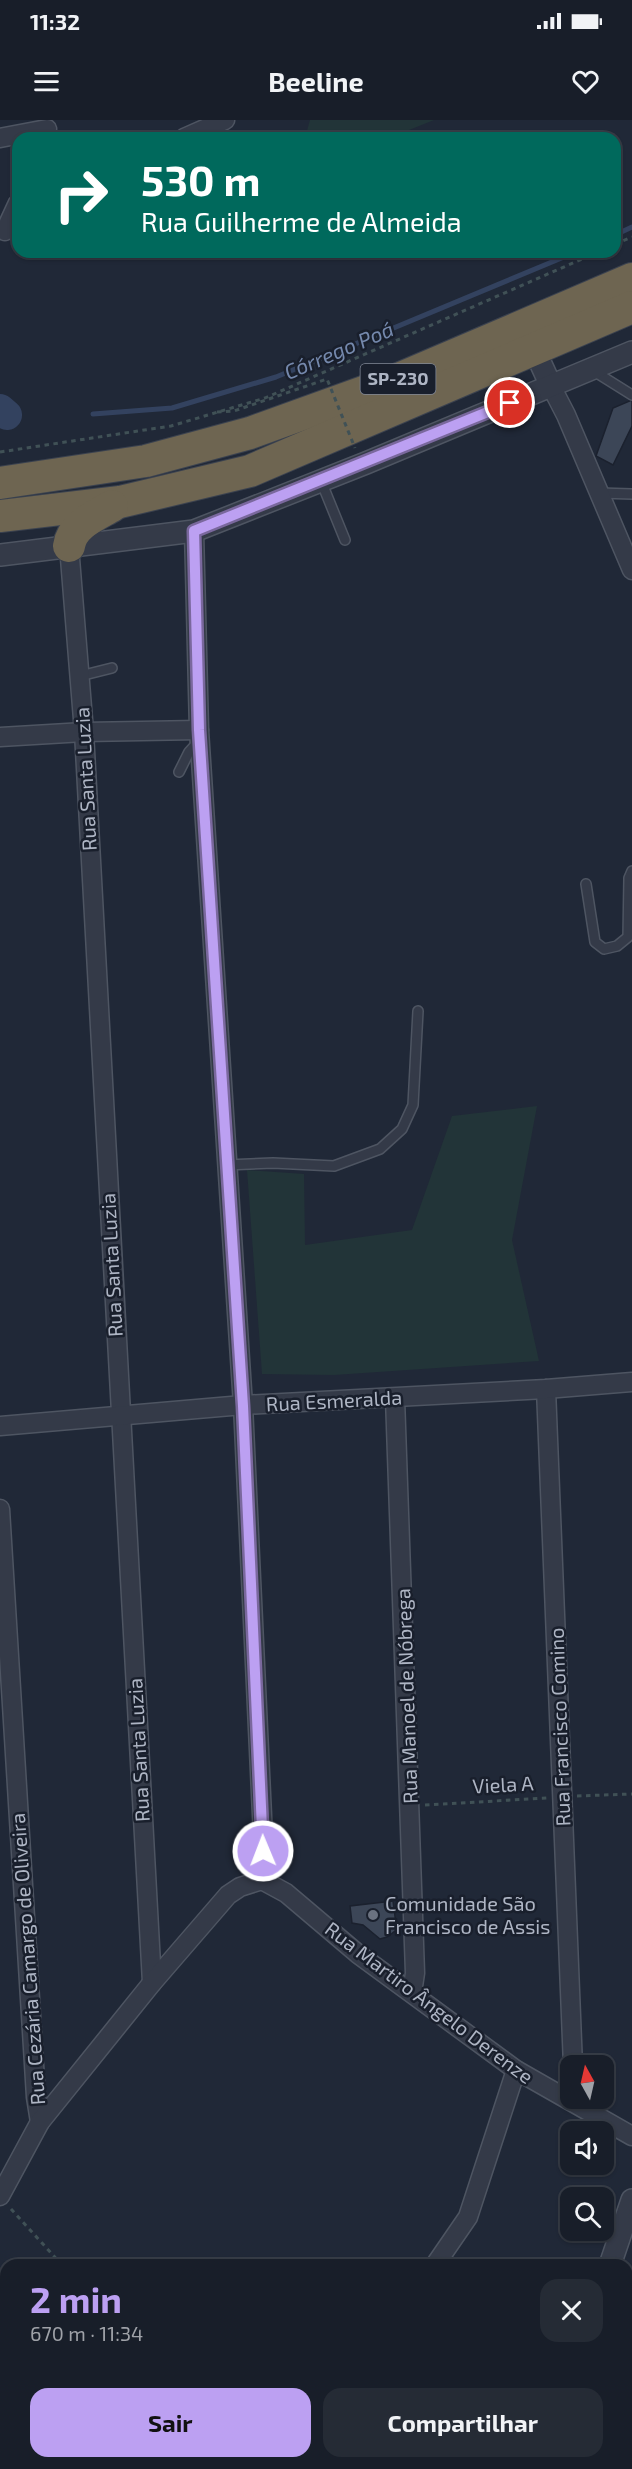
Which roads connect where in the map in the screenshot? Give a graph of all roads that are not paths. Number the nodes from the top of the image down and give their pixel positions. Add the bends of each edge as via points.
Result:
1 (222, 121) edge
2 (48, 129) edge
3 (32, 132) edge
4 (197, 132) edge
5 (632, 279) edge
6 (632, 307) edge
7 (529, 338) junction
8 (632, 352) edge
9 (592, 370) junction
10 (551, 386) junction
11 (632, 395) edge
12 (321, 481) junction
13 (0, 483) edge
14 (599, 493) junction
15 (632, 494) edge
16 (120, 502) junction
17 (0, 516) edge
18 (194, 531) junction
19 (345, 540) dead end
20 (69, 546) junction
21 (0, 555) edge
22 (632, 570) edge
23 (112, 668) dead end
24 (80, 676) junction
25 (84, 732) junction
26 (199, 735) junction
27 (0, 737) edge
28 (179, 772) dead end
29 (632, 871) edge
30 (586, 884) dead end
31 (418, 1011) dead end
32 (226, 1166) junction
33 (632, 1382) edge
34 (546, 1389) junction
35 (395, 1398) junction
36 (243, 1406) junction
37 (120, 1416) junction
38 (0, 1426) edge
39 (0, 1509) edge
40 (262, 1880) junction
41 (153, 1983) junction
42 (412, 1993) junction
43 (573, 2055) edge
44 (516, 2070) junction
45 (560, 2094) edge
46 (586, 2109) edge
47 (40, 2122) junction
48 (632, 2136) edge
49 (632, 2200) edge
50 (4, 2201) edge
51 (439, 2259) edge
52 (612, 2259) edge

1 - 4 street
2 - 3 street
5 - 7 highway, SP-230
6 - 7 highway, SP-230
7 - 10 street
7 - 13 highway, SP-230 via 394,381 250,434 146,461
7 - 16 highway, SP-230 via 250,471
8 - 9 street
9 - 10 street
9 - 11 lane
10 - 12 street
10 - 14 street
12 - 18 street
12 - 19 lane
14 - 15 lane
14 - 22 street
16 - 17 highway, SP-230
16 - 20 highway via 77,528
18 - 20 street
18 - 26 street
20 - 21 street
20 - 24 street, Rua Santa Luzia
23 - 24 lane
24 - 25 street, Rua Santa Luzia
25 - 26 street
25 - 27 street
25 - 37 street, Rua Santa Luzia
26 - 28 lane
26 - 32 street
29 - 30 lane via 628,937 617,946 604,949 595,942
31 - 32 lane via 413,1105 402,1129 380,1149 334,1166
32 - 36 street
33 - 34 street, Rua Esmeralda
34 - 35 street, Rua Esmeralda
34 - 43 street, Rua Francisco Comino
35 - 36 street, Rua Esmeralda
35 - 42 street, Rua Manoel de Nóbrega via 411,1806 415,1973
36 - 37 street, Rua Esmeralda
36 - 40 street
37 - 38 street, Rua Esmeralda
37 - 41 street, Rua Santa Luzia
39 - 47 street, Rua Cezária Camargo de Oliveira
40 - 41 street via 228,1895
40 - 42 street, Rua Martiro Ângelo Derenze via 286,1893 358,1954
41 - 47 street
42 - 44 street, Rua Martiro Ângelo Derenze
44 - 45 street, Rua Martiro Ângelo Derenze
44 - 51 street via 468,2217
46 - 48 street, Rua Martiro Ângelo Derenze
47 - 50 street
49 - 52 street

